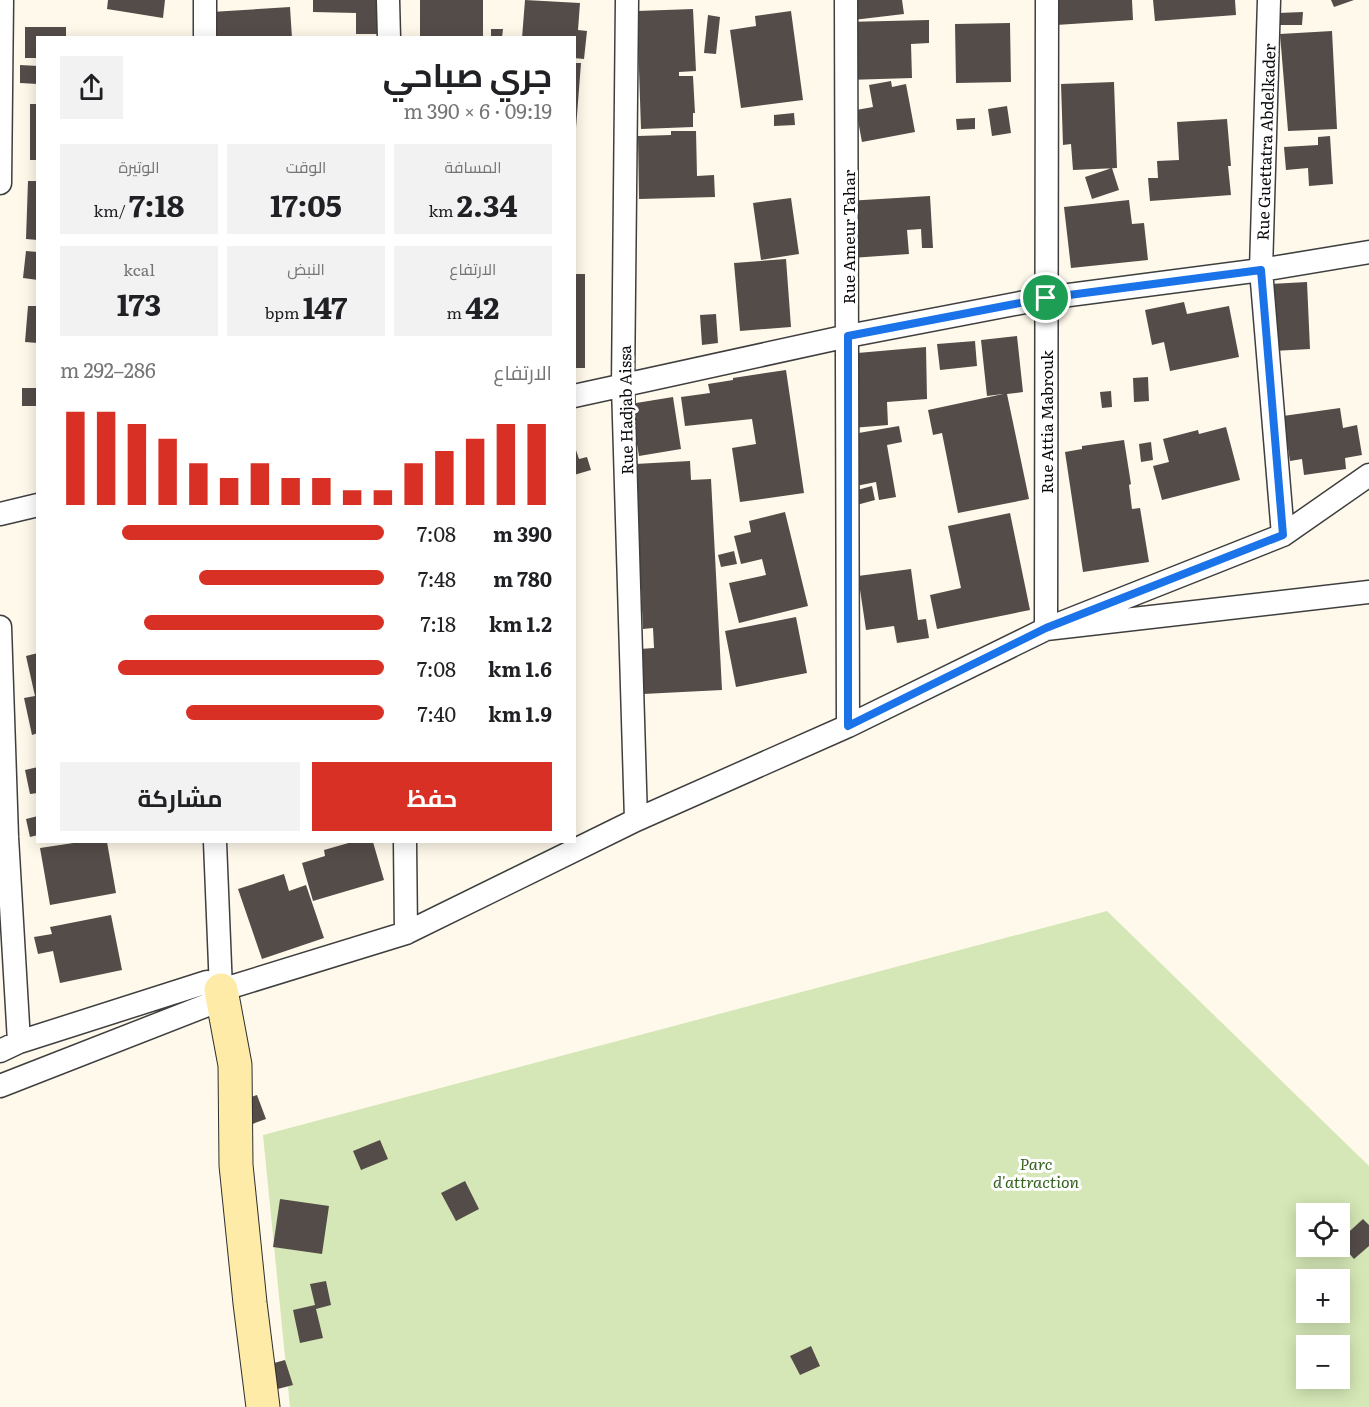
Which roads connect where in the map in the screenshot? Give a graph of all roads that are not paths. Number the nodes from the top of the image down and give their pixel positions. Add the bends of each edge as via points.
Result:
1 (2, 0) edge
2 (205, 0) edge
3 (388, 0) edge
4 (627, 0) edge
5 (846, 0) edge
6 (1047, 0) edge
7 (1269, 0) edge
8 (205, 36) edge
9 (389, 36) edge
10 (0, 183) edge
11 (1369, 252) edge
12 (1261, 270) junction
13 (1046, 298) junction
14 (848, 336) junction
15 (623, 386) junction
16 (576, 396) edge
17 (1369, 476) edge
18 (36, 505) edge
19 (0, 514) edge
20 (1283, 535) junction
21 (1369, 592) edge
22 (0, 627) edge
23 (1046, 628) junction
24 (848, 726) junction
25 (636, 820) junction
26 (3, 838) edge
27 (215, 843) edge
28 (405, 843) edge
29 (406, 933) junction
30 (220, 990) junction
31 (10, 1047) edge
32 (0, 1086) edge
33 (263, 1407) edge

1 - 10 street
2 - 8 street
3 - 9 street
4 - 15 street, Rue Hadjab Aissa
5 - 14 street, Rue Ameur Tahar
6 - 13 street, Rue Attia Mabrouk
7 - 12 street, Rue Guettatra Abdelkader
11 - 12 street
12 - 13 street
12 - 20 street, Rue Guettatra Abdelkader
13 - 14 street
13 - 23 street, Rue Attia Mabrouk
14 - 15 street
14 - 24 street, Rue Ameur Tahar
15 - 16 street
15 - 25 street, Rue Hadjab Aissa
17 - 20 street
18 - 19 street
20 - 23 street
21 - 23 street
22 - 26 street
23 - 24 street
24 - 25 street
25 - 29 street
26 - 31 street
27 - 30 street
28 - 29 street
29 - 30 street
30 - 31 street via 207,982
30 - 32 street via 210,1004
30 - 33 street via 235,1065 236,1165

